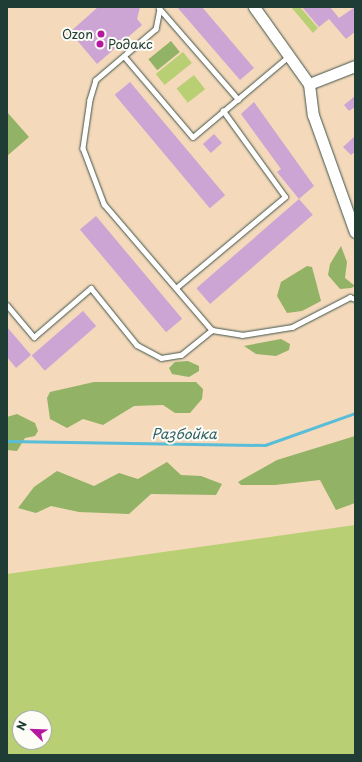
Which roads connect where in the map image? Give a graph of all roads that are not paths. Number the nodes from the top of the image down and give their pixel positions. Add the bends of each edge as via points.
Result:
1 (254, 7) edge
2 (159, 8) edge
3 (124, 56) junction
4 (289, 56) junction
5 (355, 66) edge
6 (309, 84) junction
7 (238, 99) junction
8 (223, 111) junction
9 (355, 232) edge
10 (176, 288) junction
11 (355, 299) edge
12 (7, 305) edge
13 (212, 330) junction

1 - 4 street
2 - 3 lane via 156,29
2 - 7 lane
3 - 8 lane via 193,137
3 - 10 lane via 96,80 83,148 104,204
4 - 6 street
4 - 7 lane
5 - 6 street
6 - 9 street via 314,115
7 - 8 lane
8 - 10 lane via 285,197
10 - 13 lane
11 - 13 lane via 350,297 292,327 242,335
12 - 13 lane via 34,337 91,288 137,345 161,358 181,355

